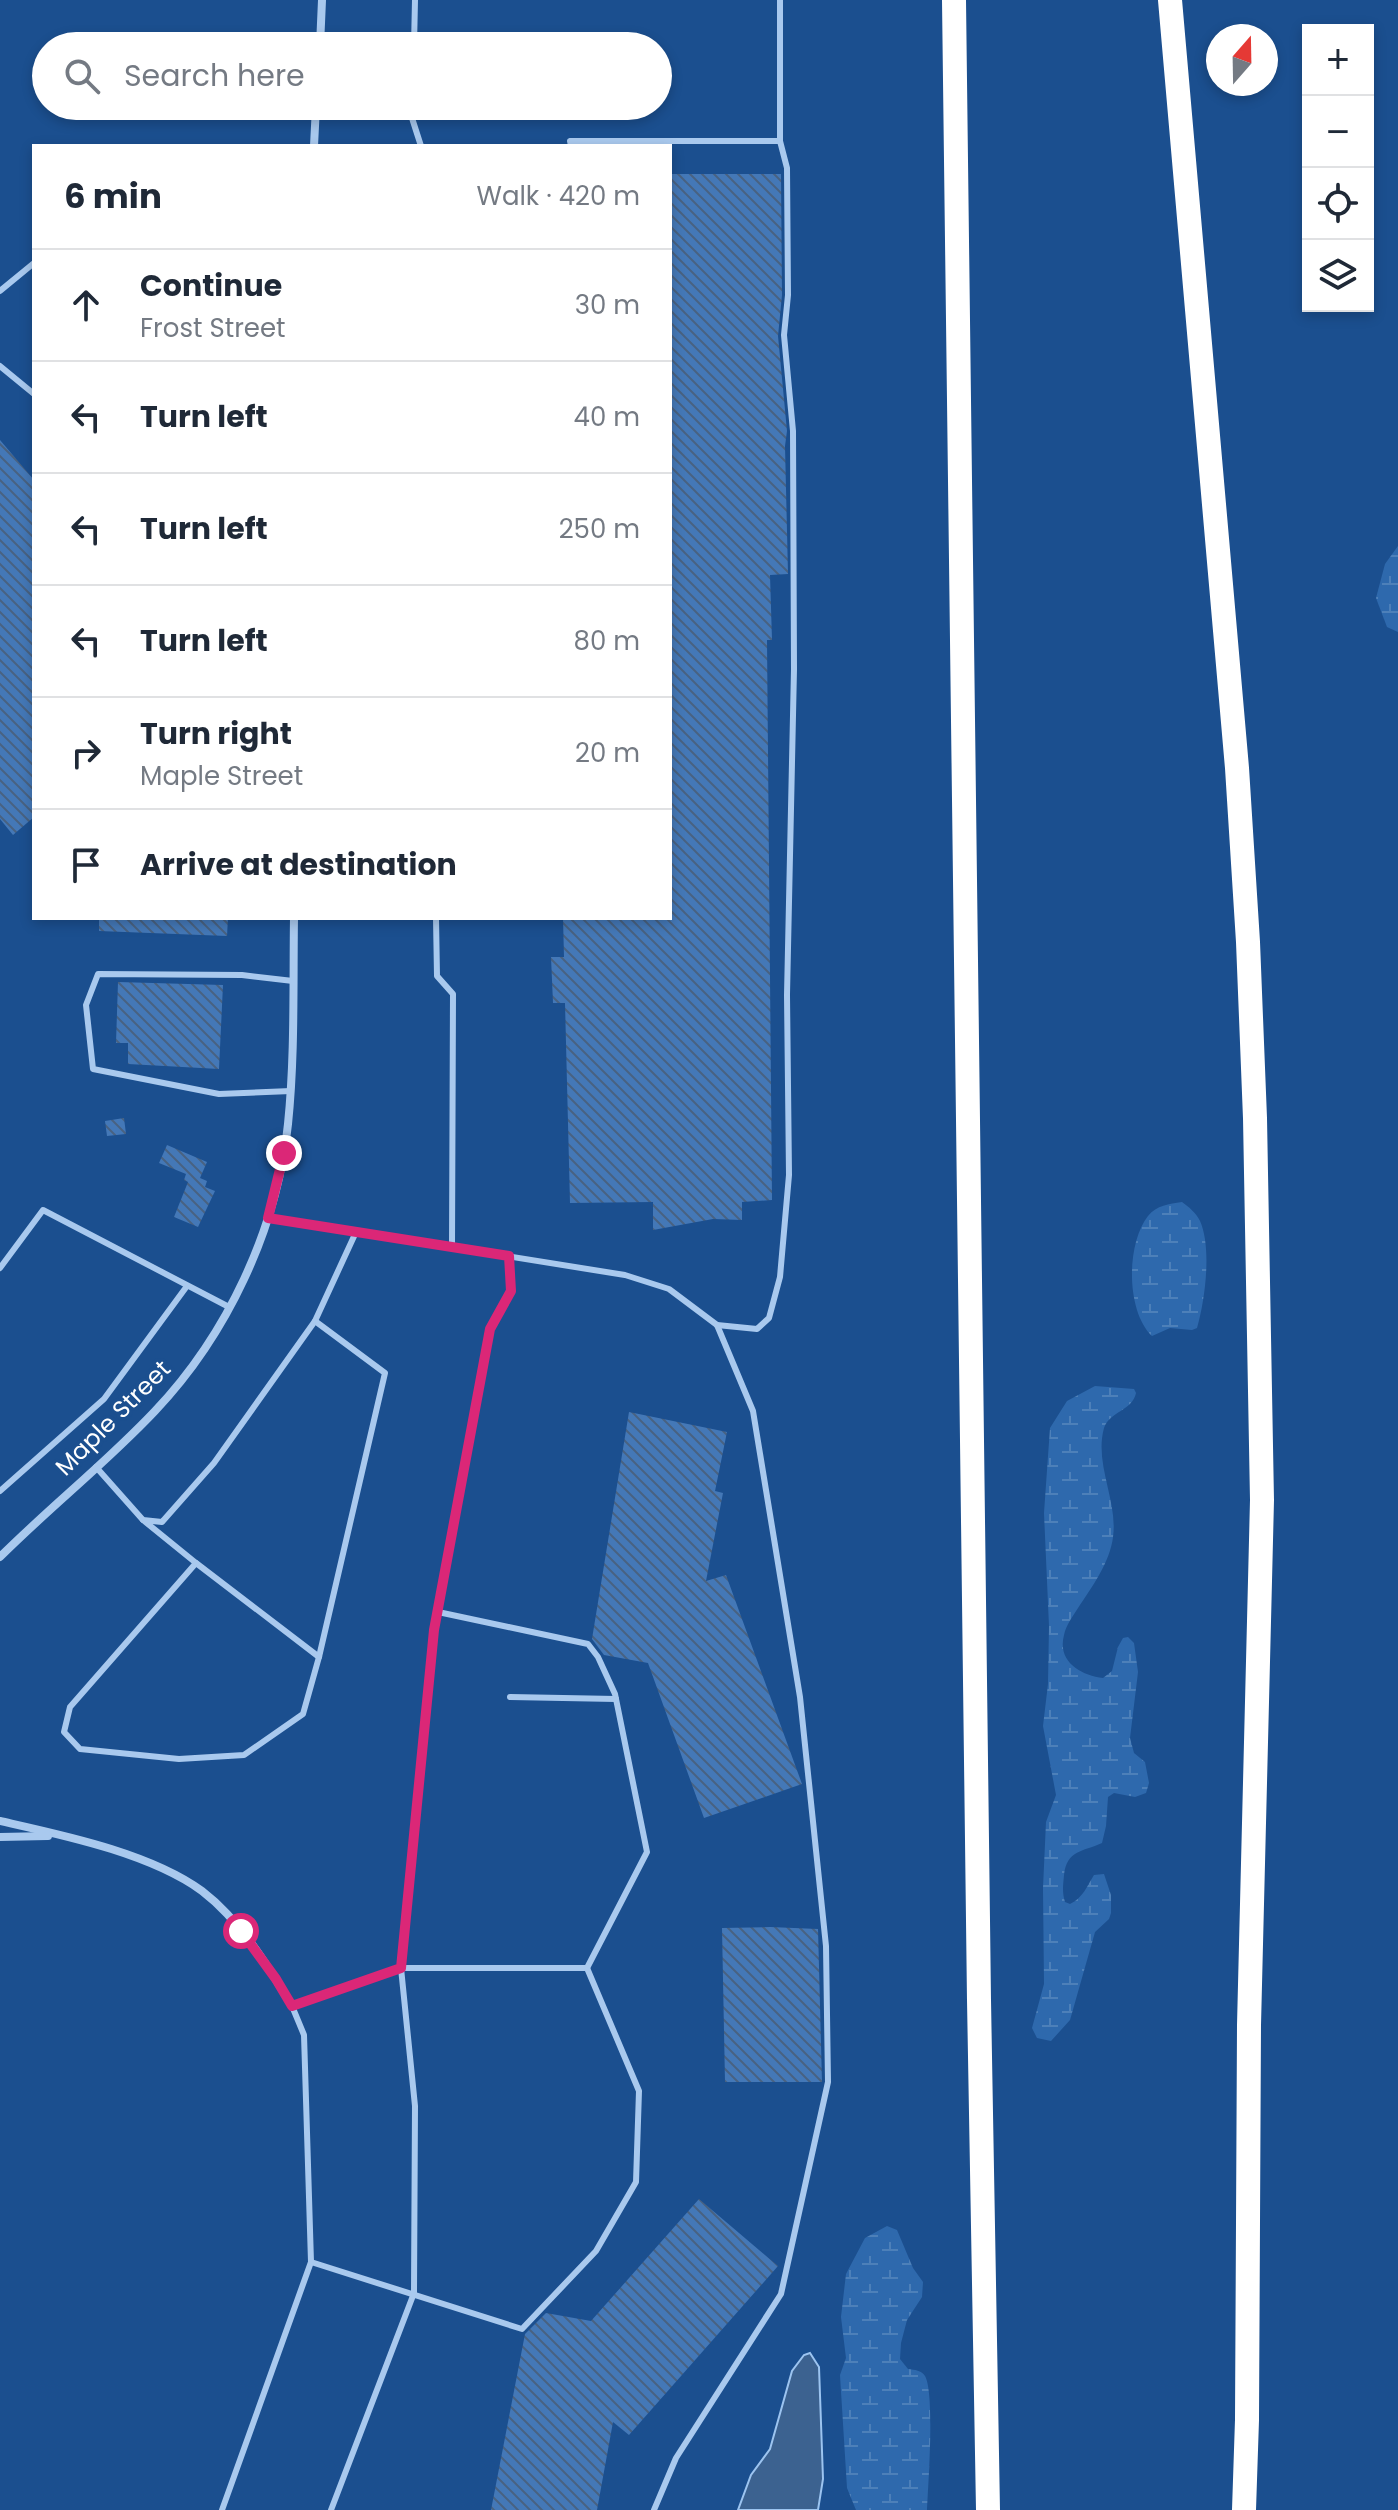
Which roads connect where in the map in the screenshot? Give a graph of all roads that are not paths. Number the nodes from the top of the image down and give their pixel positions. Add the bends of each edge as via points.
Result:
1 (322, 0) edge
2 (415, 0) edge
3 (780, 0) edge
4 (954, 0) edge
5 (1170, 0) edge
6 (321, 32) edge
7 (414, 32) edge
8 (315, 120) edge
9 (413, 120) edge
10 (780, 141) junction
11 (314, 144) edge
12 (420, 144) edge
13 (571, 144) edge
14 (32, 265) edge
15 (0, 291) edge
16 (0, 366) edge
17 (32, 392) edge
18 (294, 920) edge
19 (436, 920) edge
20 (293, 981) junction
21 (291, 1091) junction
22 (268, 1218) junction
23 (356, 1232) junction
24 (452, 1247) junction
25 (509, 1256) junction
26 (0, 1268) edge
27 (187, 1286) junction
28 (229, 1307) junction
29 (315, 1321) junction
30 (717, 1325) junction
31 (96, 1466) junction
32 (0, 1491) edge
33 (143, 1520) junction
34 (0, 1557) edge
35 (196, 1563) junction
36 (438, 1612) junction
37 (319, 1657) junction
38 (510, 1697) dead end
39 (616, 1699) junction
40 (0, 1821) edge
41 (61, 1836) junction
42 (0, 1837) edge
43 (401, 1968) junction
44 (587, 1968) junction
45 (292, 2006) junction
46 (311, 2262) junction
47 (414, 2293) junction
48 (222, 2510) edge
49 (331, 2510) edge
50 (654, 2510) edge
51 (988, 2510) edge
52 (1244, 2510) edge

1 - 6 street
2 - 7 lane
3 - 10 lane
4 - 51 highway
5 - 52 highway via 1239,796 1254,1090 1262,1500
8 - 11 street
9 - 12 lane
10 - 13 lane
10 - 30 lane via 787,168 784,335 793,431 789,1175 780,1277 769,1318 757,1329
14 - 15 lane
16 - 17 lane
18 - 20 street, Maple Street
19 - 24 lane via 437,976 453,994
20 - 21 street, Maple Street
20 - 21 lane via 242,975 98,974 86,1005 93,1069 219,1094
21 - 22 street, Maple Street via 284,1153
22 - 23 lane
22 - 28 street, Maple Street
23 - 24 lane
23 - 29 lane
24 - 25 lane
25 - 30 lane via 625,1275 669,1289
25 - 36 lane via 511,1291 490,1329
26 - 27 lane via 43,1210
27 - 28 lane
27 - 32 lane via 104,1399
28 - 31 street, Maple Street via 175,1387
29 - 33 lane via 214,1463 162,1522
29 - 37 lane via 385,1373
30 - 50 lane via 753,1411 800,1697 826,1946 828,2082 781,2294 676,2458
31 - 33 lane
31 - 34 street, Maple Street
33 - 35 lane
35 - 37 lane
35 - 37 lane via 70,1707 64,1732 80,1749 179,1759 244,1755 303,1714
36 - 39 lane via 588,1644
36 - 43 lane
38 - 39 lane
39 - 44 lane via 647,1852
40 - 41 street
41 - 42 street
41 - 45 street via 138,1859 201,1891 241,1931
43 - 44 lane
43 - 45 lane
43 - 47 lane via 415,2106
44 - 47 lane via 639,2091 636,2182 596,2251 522,2329
45 - 46 lane via 304,2035
46 - 47 lane
46 - 48 lane
47 - 49 lane

